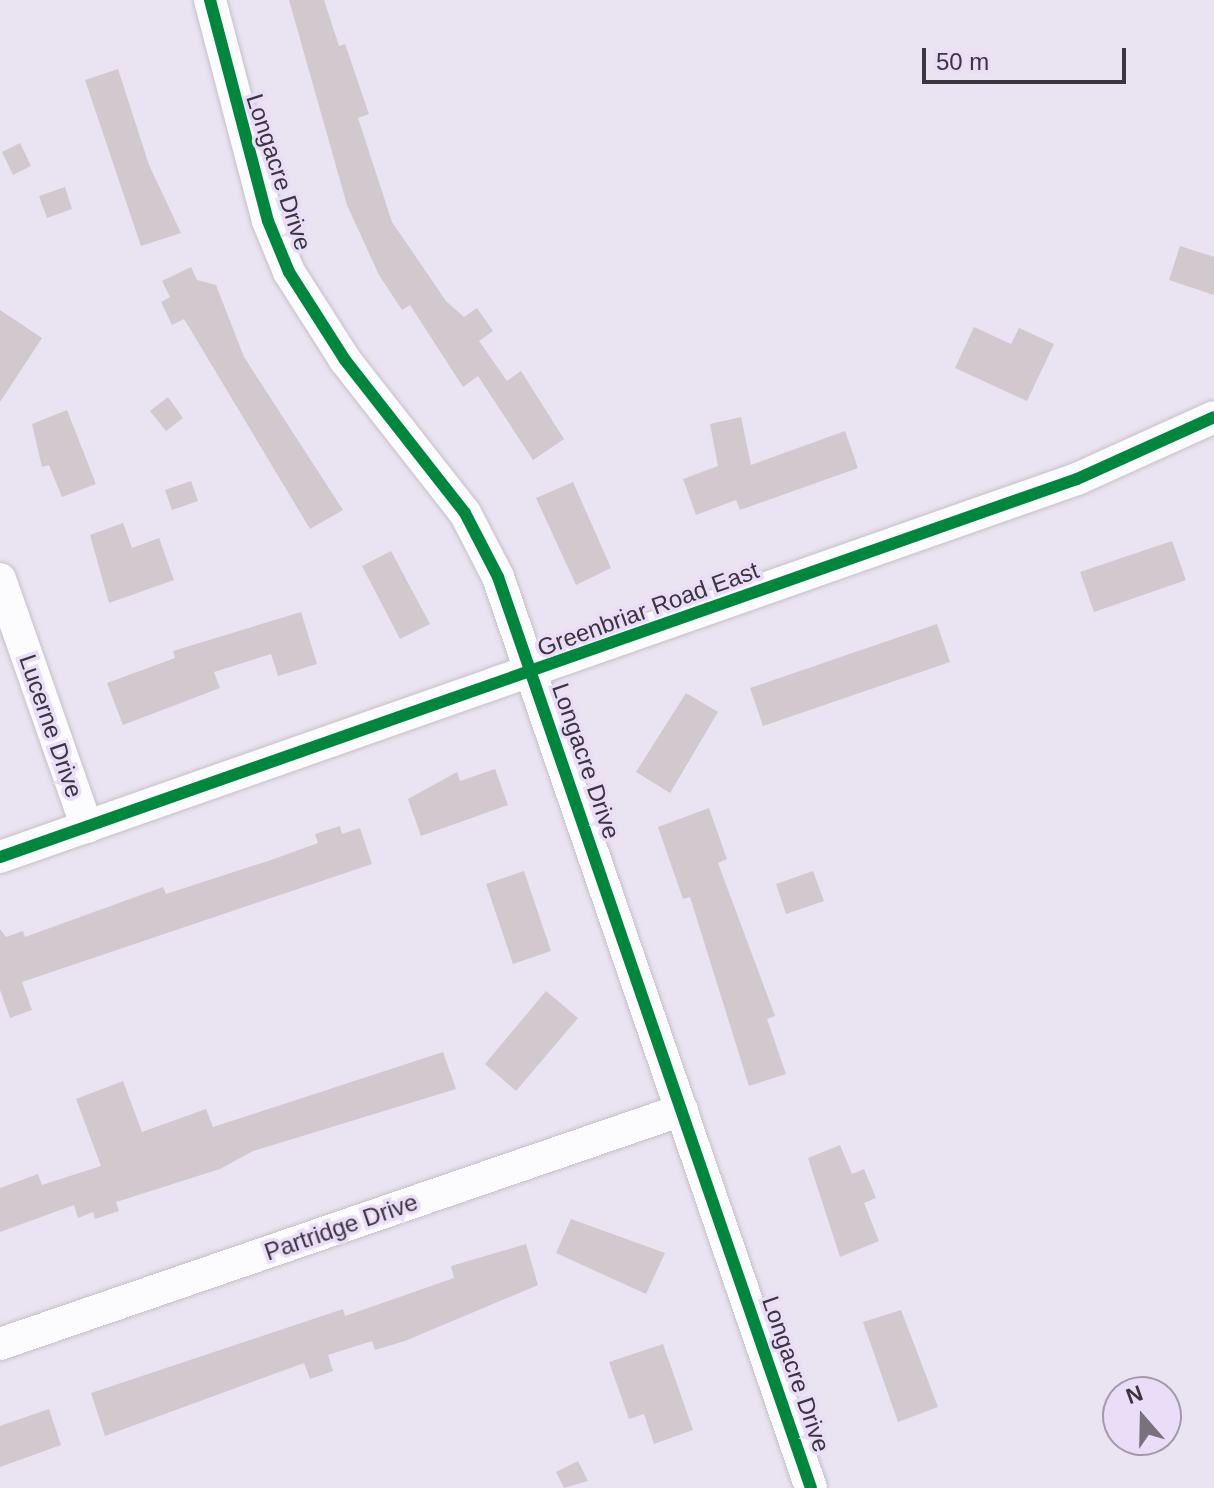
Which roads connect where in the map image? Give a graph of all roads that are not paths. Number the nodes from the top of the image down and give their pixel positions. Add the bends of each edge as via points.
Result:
1 (210, 0) edge
2 (1214, 417) edge
3 (0, 579) edge
4 (533, 674) junction
5 (87, 827) junction
6 (0, 857) edge
7 (682, 1110) junction
8 (0, 1344) edge
9 (811, 1488) edge

1 - 4 street, Longacre Drive via 268,221 289,272 345,360 482,538
2 - 4 street, Greenbriar Road East via 1077,479
3 - 5 street, Lucerne Drive
4 - 5 street, Greenbriar Road East
4 - 7 street, Longacre Drive
5 - 6 street, Greenbriar Road East
7 - 8 street, Partridge Drive
7 - 9 street, Longacre Drive

